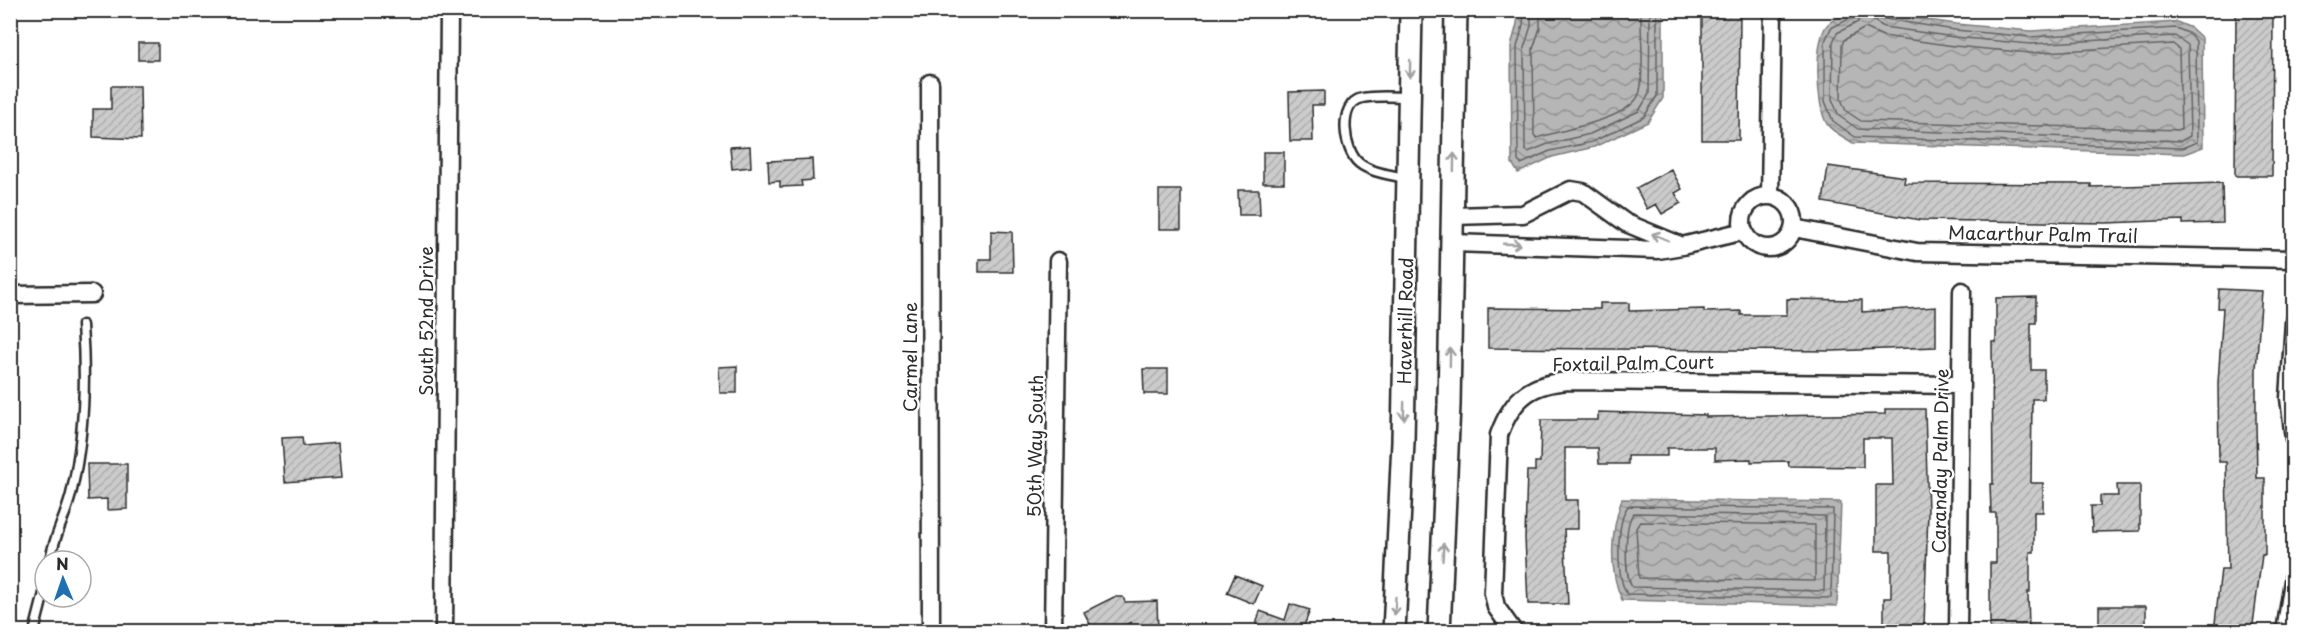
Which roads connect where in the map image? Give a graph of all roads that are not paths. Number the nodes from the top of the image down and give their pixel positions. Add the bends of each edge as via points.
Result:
1 (449, 10) edge
2 (1410, 10) edge
3 (1456, 10) edge
4 (1773, 10) edge
5 (930, 83) dead end
6 (1410, 97) junction
7 (1409, 179) junction
8 (1770, 196) junction
9 (1453, 216) junction
10 (1794, 228) junction
11 (1744, 231) junction
12 (1453, 243) junction
13 (1682, 246) junction
14 (2294, 259) edge
15 (1058, 261) dead end
16 (1962, 291) dead end
17 (92, 294) dead end
18 (10, 295) edge
19 (2294, 322) edge
20 (82, 325) dead end
21 (1961, 385) junction
22 (2294, 439) edge
23 (52, 549) edge
24 (2294, 575) edge
25 (40, 609) edge
26 (34, 632) edge
27 (444, 632) edge
28 (931, 632) edge
29 (1053, 632) edge
30 (1394, 632) edge
31 (1439, 632) edge
32 (1514, 632) edge
33 (1959, 632) edge
34 (2285, 632) edge

1 - 27 street, South 52nd Drive
2 -> 6 street, Haverhill Road
9 -> 3 street
4 - 8 street
5 - 28 street, Carmel Lane
6 - 7 street, Haverhill Road
6 - 7 lane via 1361,98 1348,113 1346,131 1350,152 1360,164
7 -> 30 street, Haverhill Road
8 - 10 street via 1790,207
8 - 11 street via 1747,206 1742,222
9 - 12 street
13 -> 9 street via 1626,223 1583,192 1571,190 1523,214
10 - 11 street via 1783,243 1765,248 1748,239
10 - 14 street, Macarthur Palm Trail via 1917,252
11 - 13 street
12 -> 13 street via 1658,250
31 -> 12 street
15 - 29 street, 50th Way South
16 - 21 street, Caranday Palm Drive
17 - 18 street
19 - 22 street via 2289,398
20 - 23 lane via 81,447 71,494
21 - 32 street, Foxtail Palm Court via 1573,381 1549,382 1532,390 1517,401 1499,435 1492,593 1496,607
21 - 33 street, Caranday Palm Drive
24 - 34 street
25 - 26 lane

